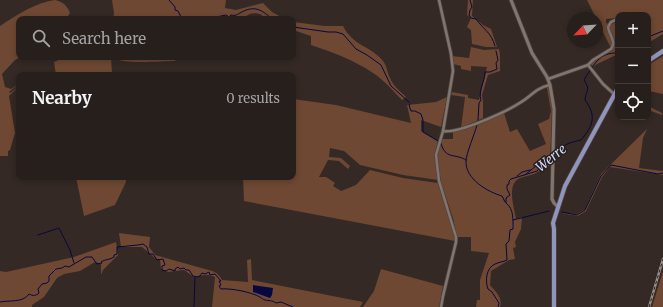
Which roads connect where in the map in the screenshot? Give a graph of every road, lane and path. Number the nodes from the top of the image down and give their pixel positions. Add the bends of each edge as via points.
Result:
1 (439, 0) edge
2 (511, 0) edge
3 (615, 20) edge
4 (663, 51) edge
5 (651, 59) edge
6 (590, 66) junction
7 (548, 79) junction
8 (550, 85) junction
9 (614, 94) joint
10 (443, 131) junction
11 (557, 206) junction
12 (441, 307) edge
13 (554, 307) edge

1 - 10 street via 453,71
2 - 7 street via 532,53
3 - 6 street via 608,27 613,47 593,60
4 - 5 main road
6 - 7 street
6 - 9 street
7 - 8 street
8 - 10 street via 538,89 510,109 463,129
8 - 11 street via 554,109 552,199
9 - 11 main road
10 - 12 street via 436,151 436,162 456,242
11 - 13 main road via 553,223

